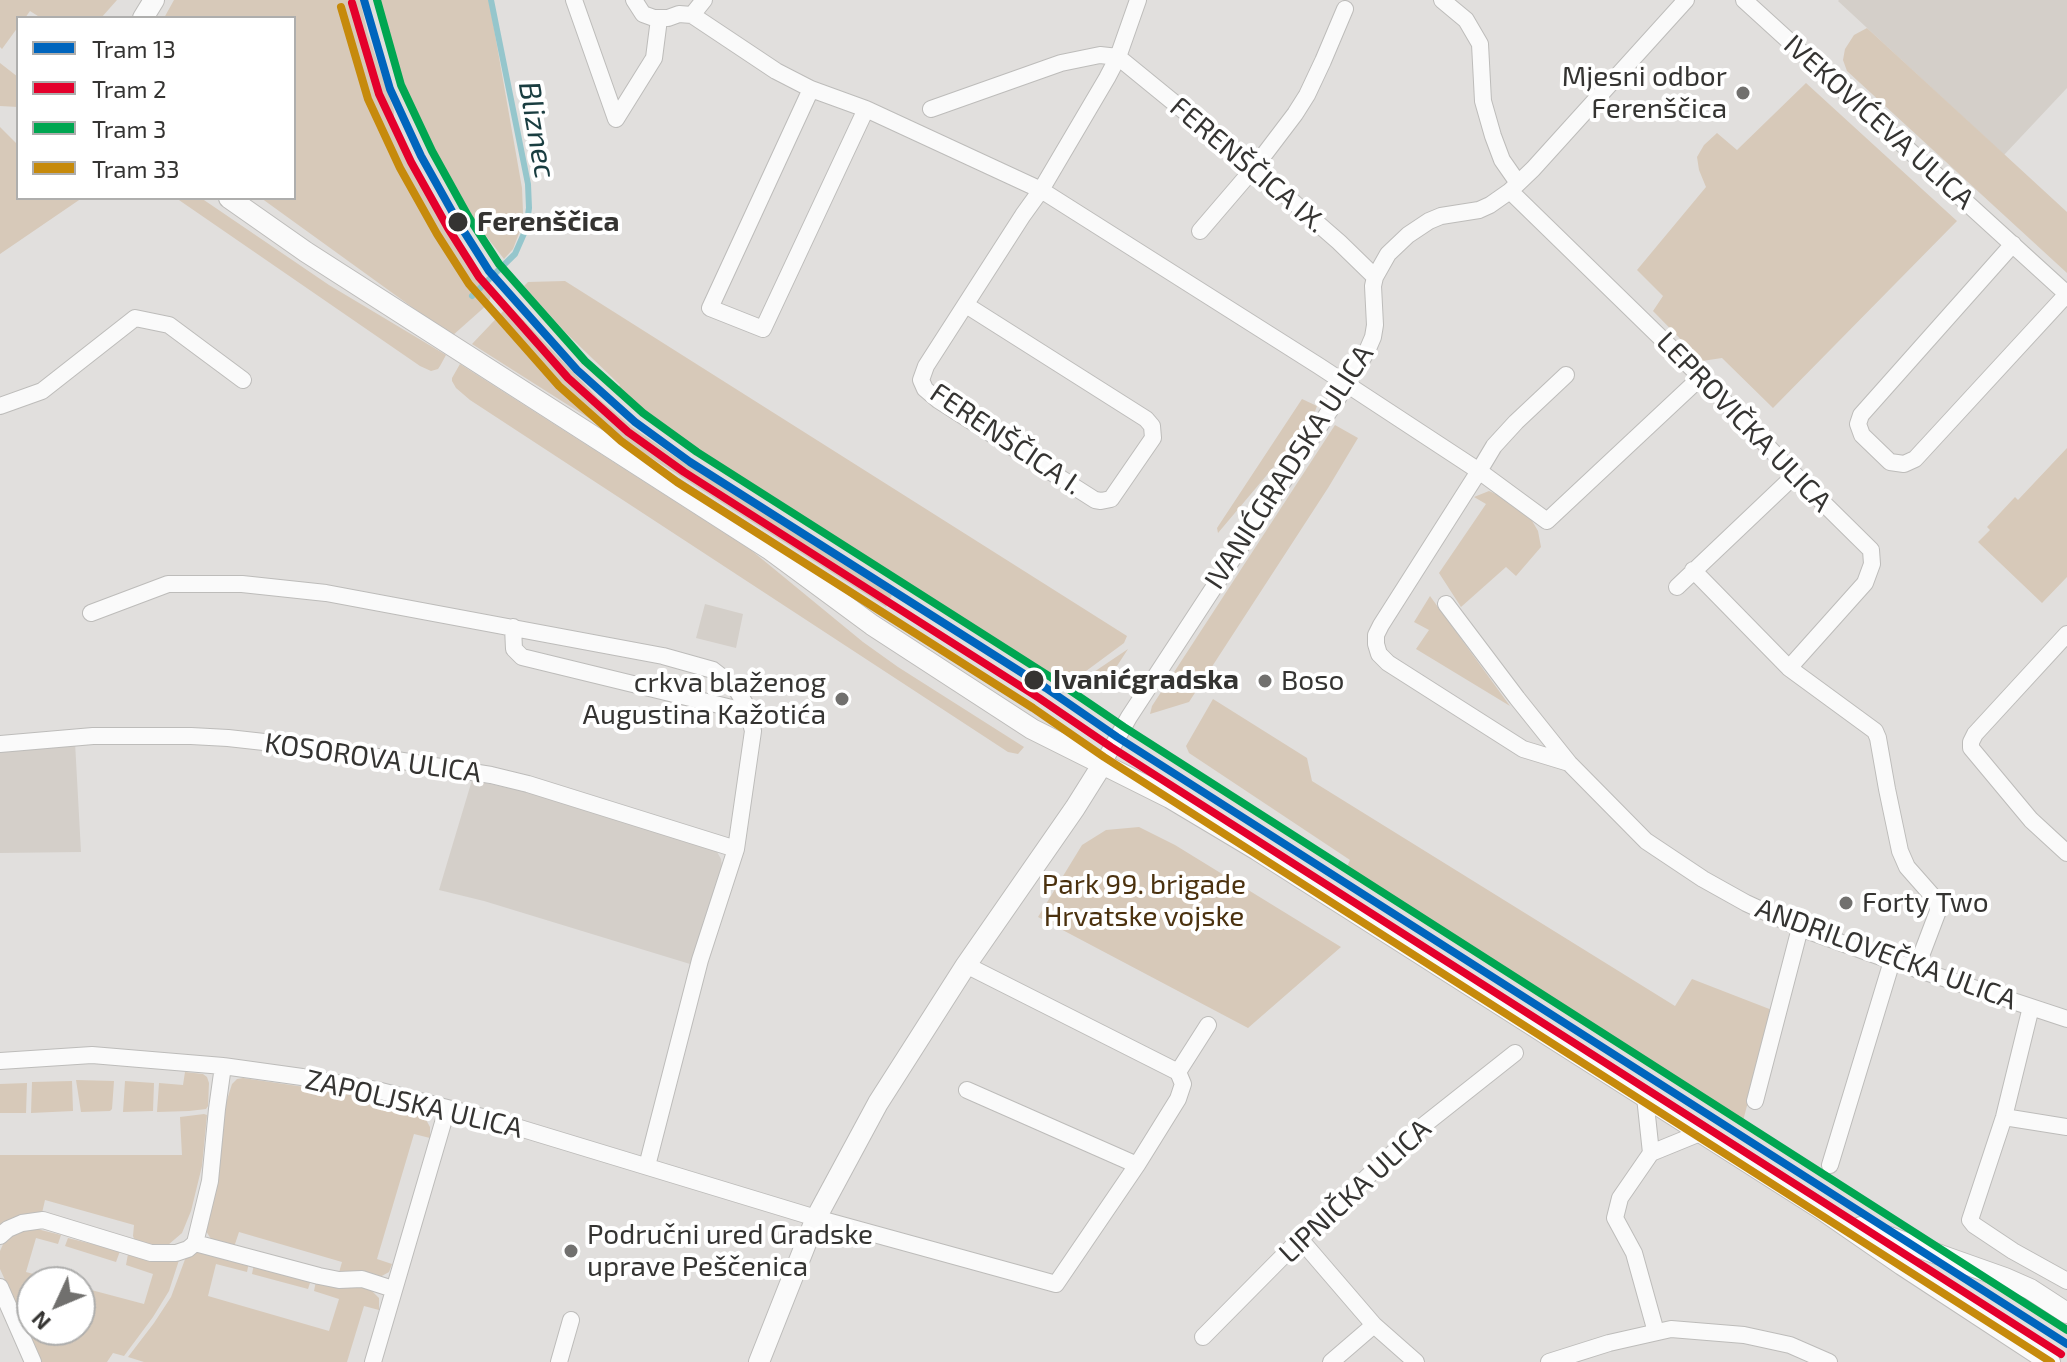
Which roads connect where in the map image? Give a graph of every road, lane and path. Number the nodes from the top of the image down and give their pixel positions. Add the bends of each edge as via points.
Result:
1 (574, 0) edge
2 (634, 0) edge
3 (704, 0) edge
4 (1138, 0) edge
5 (1442, 0) edge
6 (1686, 0) edge
7 (1744, 0) edge
8 (1345, 9) dead end
9 (692, 15) junction
10 (659, 19) junction
11 (1118, 57) junction
12 (811, 89) junction
13 (866, 109) junction
14 (931, 109) dead end
15 (1254, 168) junction
16 (1514, 187) junction
17 (1041, 190) junction
18 (232, 200) edge
19 (1200, 231) dead end
20 (2013, 244) junction
21 (1375, 277) junction
22 (2067, 294) edge
23 (966, 305) junction
24 (1566, 375) dead end
25 (1701, 377) junction
26 (243, 380) dead end
27 (1347, 384) junction
28 (0, 406) edge
29 (1479, 471) junction
30 (1795, 475) junction
31 (1693, 570) junction
32 (1677, 587) dead end
33 (1446, 604) dead end
34 (91, 613) dead end
35 (513, 627) junction
36 (2067, 634) edge
37 (1789, 668) junction
38 (748, 712) junction
39 (0, 744) edge
40 (1569, 763) junction
41 (1102, 765) junction
42 (736, 849) junction
43 (2067, 853) edge
44 (1800, 928) junction
45 (1892, 961) junction
46 (966, 965) junction
47 (1916, 969) junction
48 (2031, 1007) junction
49 (2067, 1019) edge
50 (1208, 1025) dead end
51 (1515, 1053) dead end
52 (0, 1061) edge
53 (223, 1066) junction
54 (1178, 1072) junction
55 (967, 1090) dead end
56 (1645, 1097) junction
57 (1755, 1101) dead end
58 (447, 1109) junction
59 (2004, 1117) junction
60 (2067, 1127) edge
61 (1700, 1133) junction
62 (1651, 1153) junction
63 (1137, 1165) junction
64 (1830, 1165) dead end
65 (647, 1166) junction
66 (1821, 1209) junction
67 (816, 1218) junction
68 (0, 1236) edge
69 (1300, 1239) junction
70 (195, 1243) junction
71 (2067, 1281) edge
72 (0, 1287) edge
73 (393, 1289) junction
74 (2067, 1313) edge
75 (571, 1320) dead end
76 (1374, 1325) junction
77 (1656, 1332) junction
78 (1203, 1337) dead end
79 (1556, 1361) edge
80 (33, 1362) edge
81 (373, 1362) edge
82 (559, 1362) edge
83 (759, 1362) edge
84 (1331, 1362) edge
85 (1416, 1362) edge
86 (1829, 1362) edge
87 (2050, 1362) edge

1 - 10 street via 616,119 654,58
2 - 10 street via 643,14
3 - 9 street
4 - 11 street, FERENŠČICA I.
5 - 16 street, LEPROVIČKA ULICA via 1466,20 1480,44 1483,101
6 - 16 street
7 - 20 street, IVEKOVIĆEVA ULICA
8 - 15 street via 1307,95
9 - 10 street
9 - 12 street
11 - 14 street via 1061,63
11 - 15 street, FERENŠČICA IX.
11 - 17 street, FERENŠČICA I.
12 - 13 street
12 - 13 street via 710,308 763,329
13 - 17 street
15 - 19 street
15 - 21 street, FERENŠČICA IX.
16 - 21 street via 1479,210 1441,216 1419,227 1388,254
16 - 25 street, LEPROVIČKA ULICA
17 - 23 street, FERENŠČICA I.
17 - 27 street
18 - 41 street via 769,549 885,634 1032,729
20 - 22 street, IVEKOVIĆEVA ULICA
20 - 22 street, IVEKOVIĆEVA ULICA via 1861,415 1862,435 1890,462 1915,459
21 - 27 street, IVANIĆGRADSKA ULICA via 1373,337
23 - 23 street, FERENŠČICA I. via 926,366 921,380 925,389 1095,500 1111,499 1153,438 1152,426
24 - 29 street via 1494,446
25 - 29 street via 1547,521
25 - 30 street, LEPROVIČKA ULICA
26 - 28 street via 169,325 135,318 42,391
27 - 29 street
27 - 41 street, IVANIĆGRADSKA ULICA
29 - 40 street via 1381,625 1376,635 1379,654 1523,749
30 - 31 street
30 - 37 street, LEPROVIČKA ULICA via 1871,550 1872,564 1865,583
31 - 32 street
31 - 37 street
33 - 40 street, ANDRILOVEČKA ULICA
34 - 35 street via 168,584 242,584 326,593
35 - 38 street via 713,670 735,687
35 - 38 street via 514,649 522,657
36 - 43 street via 1971,742 2031,820
37 - 47 street via 1866,722 1878,738 1900,851 1937,901
38 - 42 street via 753,731
39 - 42 street, KOSOROVA ULICA via 93,736 191,736 327,749 528,784
40 - 44 street, ANDRILOVEČKA ULICA via 1646,841 1703,879
41 - 46 street, IVANIĆGRADSKA ULICA
41 - 56 street via 1257,850
42 - 65 street via 700,960
44 - 45 street, ANDRILOVEČKA ULICA
44 - 57 street
45 - 47 street, ANDRILOVEČKA ULICA
45 - 64 street
46 - 54 street
46 - 67 street, IVANIĆGRADSKA ULICA via 878,1103
47 - 48 street, ANDRILOVEČKA ULICA
48 - 49 street, ANDRILOVEČKA ULICA
48 - 59 street
50 - 54 street
51 - 69 street, LIPNIČKA ULICA via 1419,1129
52 - 53 street, ZAPOLJSKA ULICA via 92,1055
53 - 58 street, ZAPOLJSKA ULICA via 377,1090
53 - 70 street via 210,1181
54 - 63 street via 1183,1084 1178,1099
55 - 63 street
56 - 61 street
56 - 62 street
58 - 65 street, ZAPOLJSKA ULICA
58 - 73 street
59 - 60 street
59 - 71 street via 1970,1220
61 - 62 street
61 - 66 street
62 - 77 street via 1620,1198 1615,1218 1634,1253
63 - 67 street via 1056,1284
65 - 67 street, ZAPOLJSKA ULICA
66 - 74 street via 2005,1278
66 - 87 street
67 - 83 street, IVANIĆGRADSKA ULICA
68 - 70 street via 22,1223 43,1220 151,1253 176,1253
69 - 76 street
69 - 78 street, LIPNIČKA ULICA
70 - 73 street via 319,1276 362,1279
72 - 80 street
73 - 81 street
75 - 82 street
76 - 84 street
76 - 85 street
77 - 79 street
77 - 86 street via 1744,1335 1790,1345

